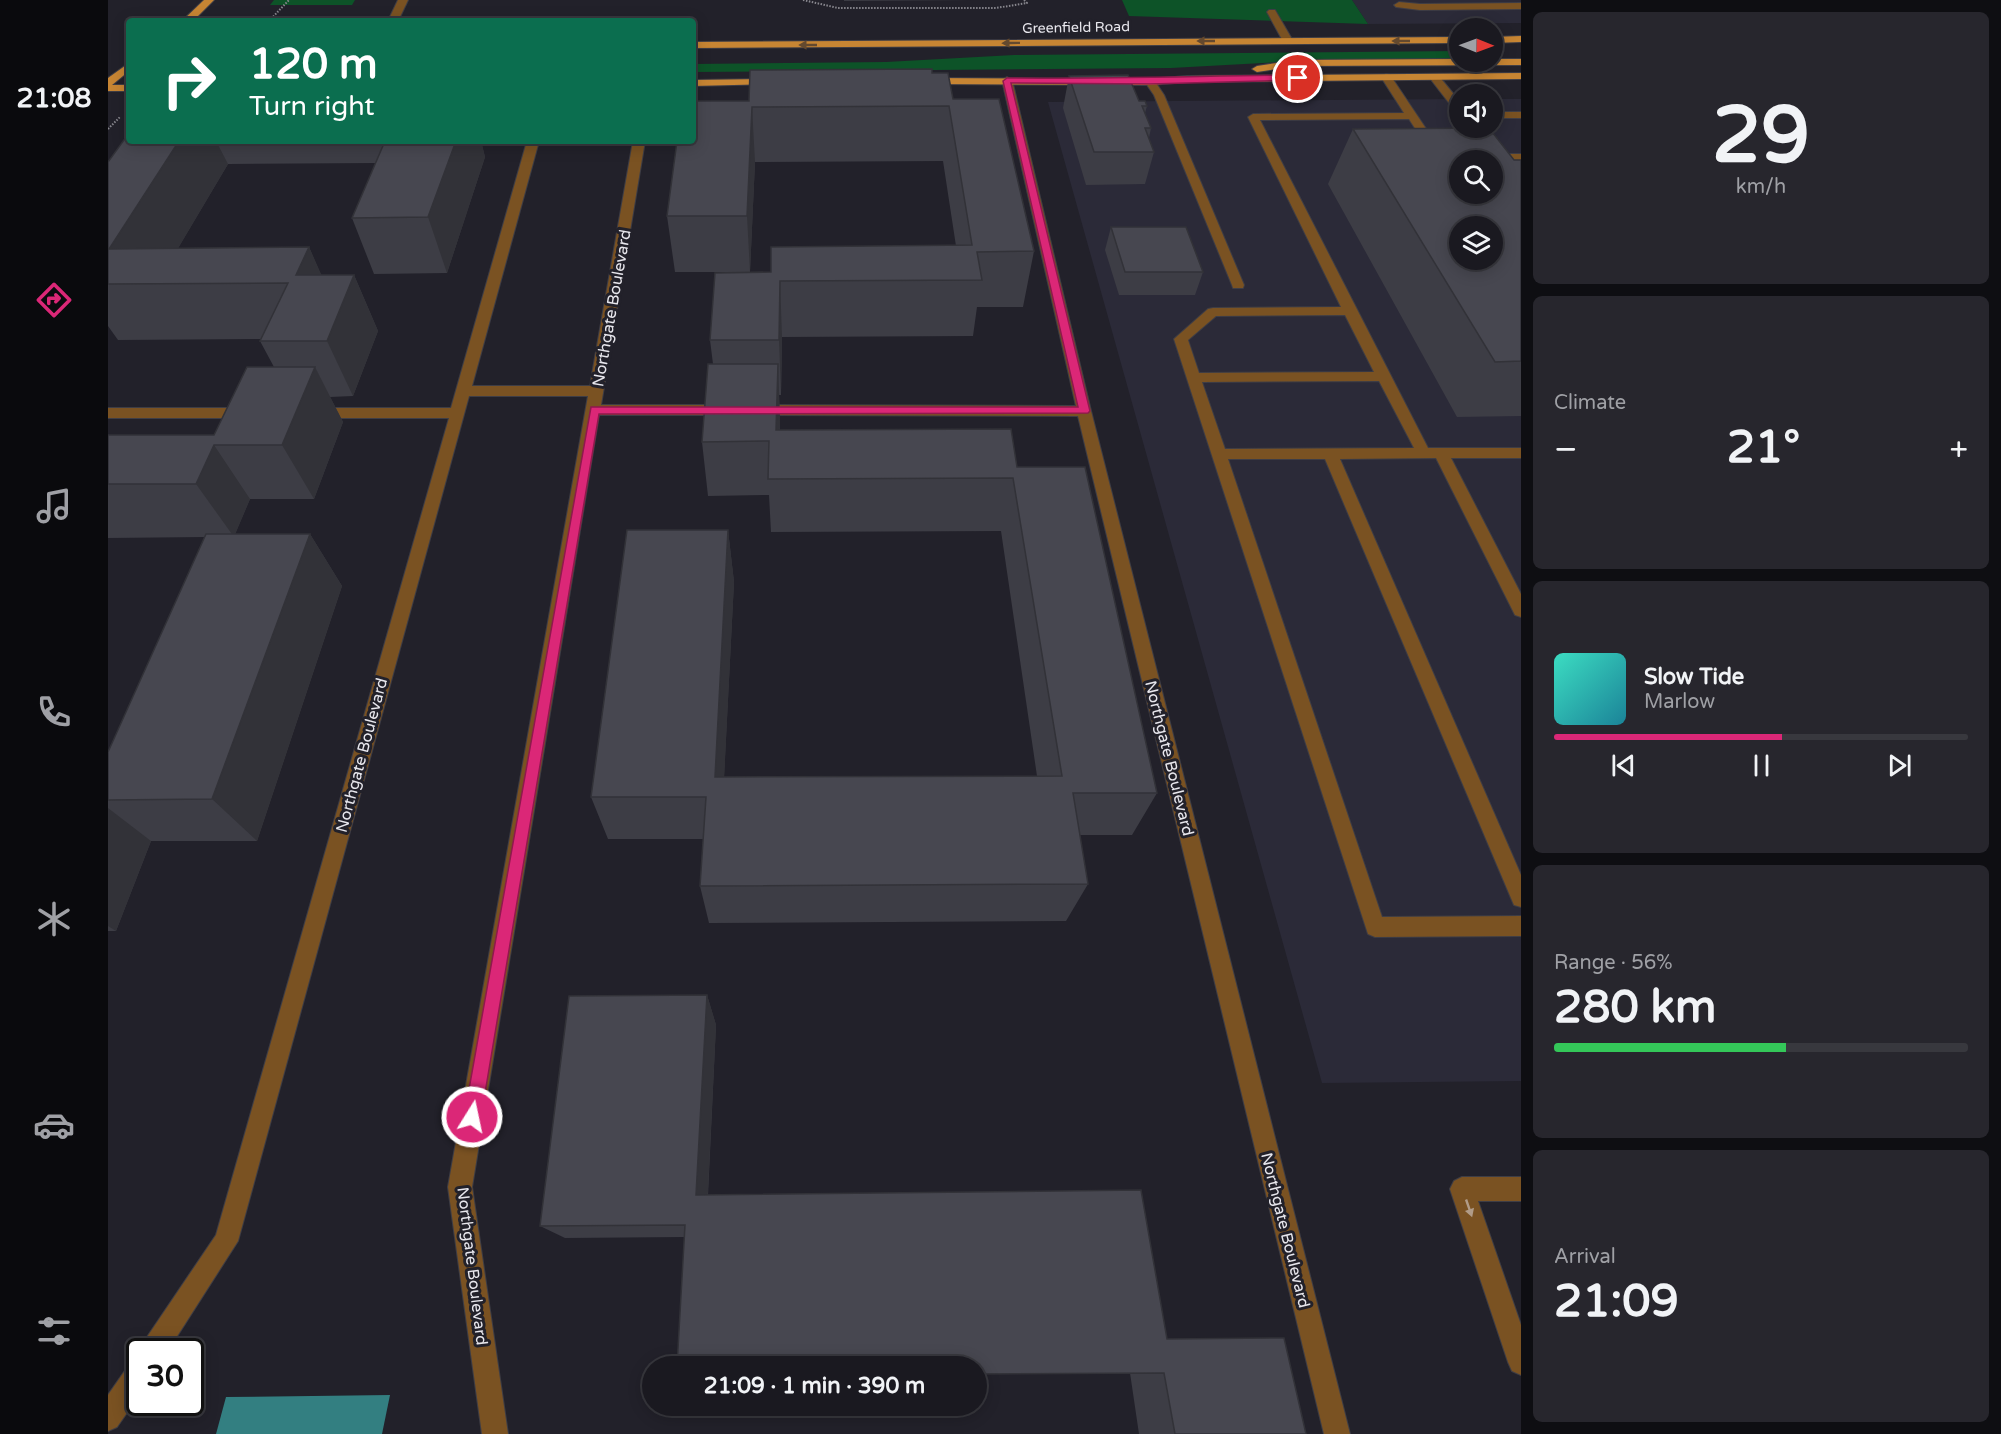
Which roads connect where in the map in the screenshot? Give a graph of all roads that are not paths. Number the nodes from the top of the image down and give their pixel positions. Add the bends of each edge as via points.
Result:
1 (209, 0) edge
2 (403, 0) edge
3 (1399, 5) dead end
4 (1521, 6) edge
5 (1272, 12) dead end
6 (190, 18) edge
7 (394, 18) edge
8 (1521, 39) edge
9 (1449, 40) edge
10 (1503, 40) edge
11 (1288, 41) junction
12 (696, 45) edge
13 (1521, 62) edge
14 (126, 69) edge
15 (1521, 76) edge
16 (1386, 77) junction
17 (1434, 77) junction
18 (1186, 79) junction
19 (914, 81) edge
20 (1007, 81) junction
21 (786, 82) edge
22 (1150, 82) junction
23 (696, 83) edge
24 (108, 86) edge
25 (126, 88) edge
26 (1449, 96) edge
27 (1503, 115) edge
28 (1521, 115) edge
29 (1412, 116) junction
30 (532, 144) edge
31 (639, 144) edge
32 (1503, 156) edge
33 (1440, 158) edge
34 (1521, 158) edge
35 (1238, 285) dead end
36 (1350, 311) junction
37 (1384, 376) junction
38 (1194, 378) junction
39 (462, 391) junction
40 (596, 401) junction
41 (1084, 411) junction
42 (108, 413) edge
43 (264, 413) edge
44 (300, 413) edge
45 (455, 413) junction
46 (1521, 453) edge
47 (1219, 454) junction
48 (1330, 454) junction
49 (1424, 454) junction
50 (1442, 454) junction
51 (1521, 610) edge
52 (1521, 898) edge
53 (1521, 926) edge
54 (1521, 1189) edge
55 (161, 1338) edge
56 (1521, 1362) edge
57 (126, 1392) edge
58 (108, 1418) edge
59 (495, 1434) edge
60 (1337, 1434) edge

1 - 6 main road
2 - 7 street
3 - 4 street
5 - 11 street
8 - 10 main road
9 -> 11 main road, Greenfield Road
11 -> 12 main road, Greenfield Road
13 - 18 main road via 1295,63
14 - 24 main road
15 - 17 main road
16 - 17 main road
16 - 18 main road
16 - 29 street
17 - 26 street
18 - 22 main road
19 - 20 main road
20 - 22 main road
20 - 41 street, Northgate Boulevard
21 - 23 main road
22 - 35 street via 1159,95
24 - 25 main road
27 - 28 street
29 - 33 street
29 - 36 street via 1253,117
30 - 39 street, Northgate Boulevard
31 - 40 street, Northgate Boulevard
32 - 34 street
36 - 37 street
36 - 38 street via 1213,312 1181,339
37 - 38 street
37 - 49 street
38 - 47 street
39 - 40 street
39 - 45 street, Northgate Boulevard
40 - 41 street
40 - 59 street, Northgate Boulevard via 460,1187
41 - 60 street, Northgate Boulevard
42 - 43 street
44 - 45 street
45 - 55 street, Northgate Boulevard via 226,1240
46 - 50 street
47 - 48 street
47 - 53 street via 1376,927
48 - 49 street
48 - 52 street
49 - 50 street
50 - 51 street
54 -> 56 street via 1462,1189
57 - 58 street

